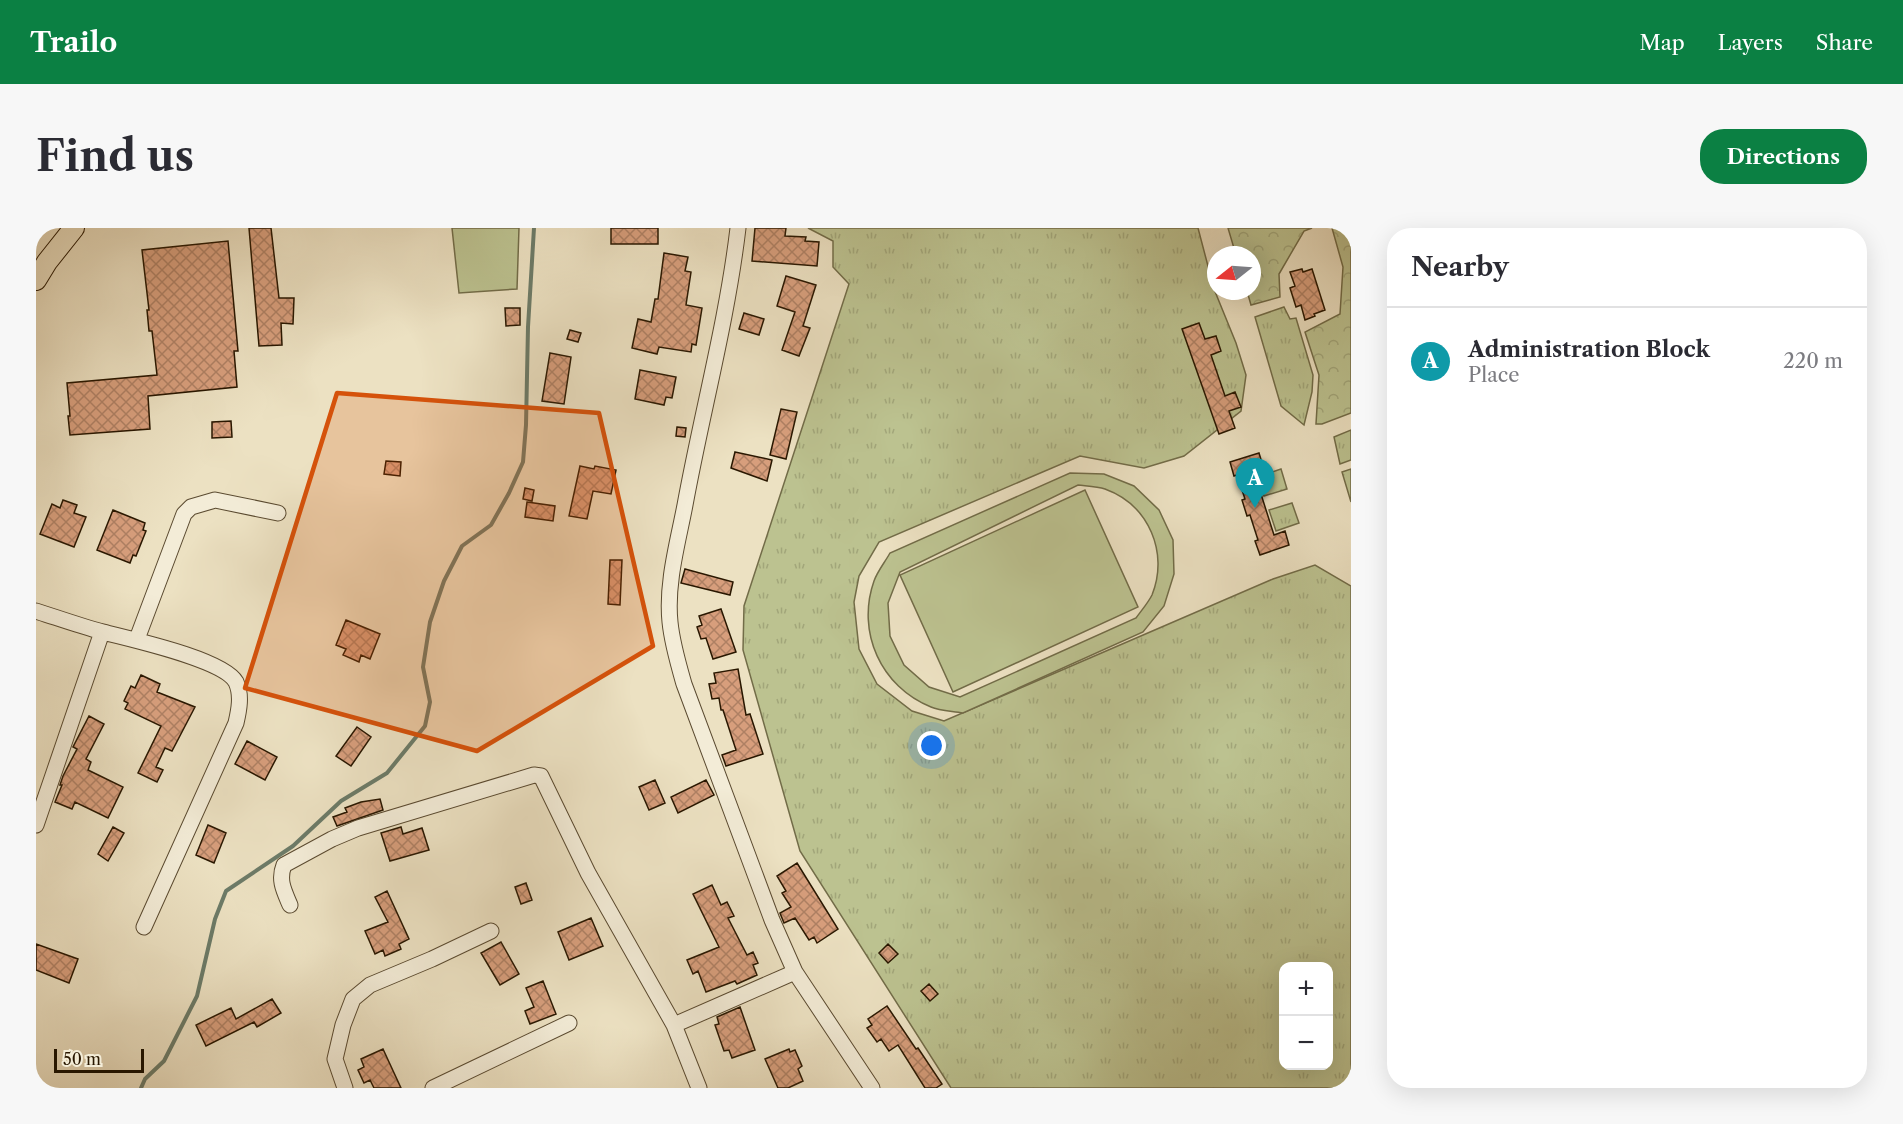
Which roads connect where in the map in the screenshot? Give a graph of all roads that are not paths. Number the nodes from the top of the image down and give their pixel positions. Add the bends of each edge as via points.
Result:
1 (74, 228) edge
2 (738, 228) edge
3 (36, 280) edge
4 (278, 513) dead end
5 (36, 611) edge
6 (102, 632) junction
7 (137, 639) junction
8 (36, 825) edge
9 (290, 905) dead end
10 (144, 927) dead end
11 (491, 931) dead end
12 (795, 972) junction
13 (569, 1023) dead end
14 (674, 1025) junction
15 (345, 1088) edge
16 (433, 1088) edge
17 (699, 1088) edge
18 (872, 1088) edge

1 - 3 main road
2 - 12 street via 732,280 675,556 670,620 684,684
4 - 7 street via 215,500 191,507 184,514
5 - 6 street
6 - 7 street
6 - 8 street
7 - 10 street via 218,666 235,681 240,702 236,723
9 - 14 street via 281,882 284,865 332,839 490,788 541,776 588,873
11 - 15 street via 370,985 352,999 335,1059
12 - 14 street
12 - 18 street
13 - 16 street
14 - 17 street

